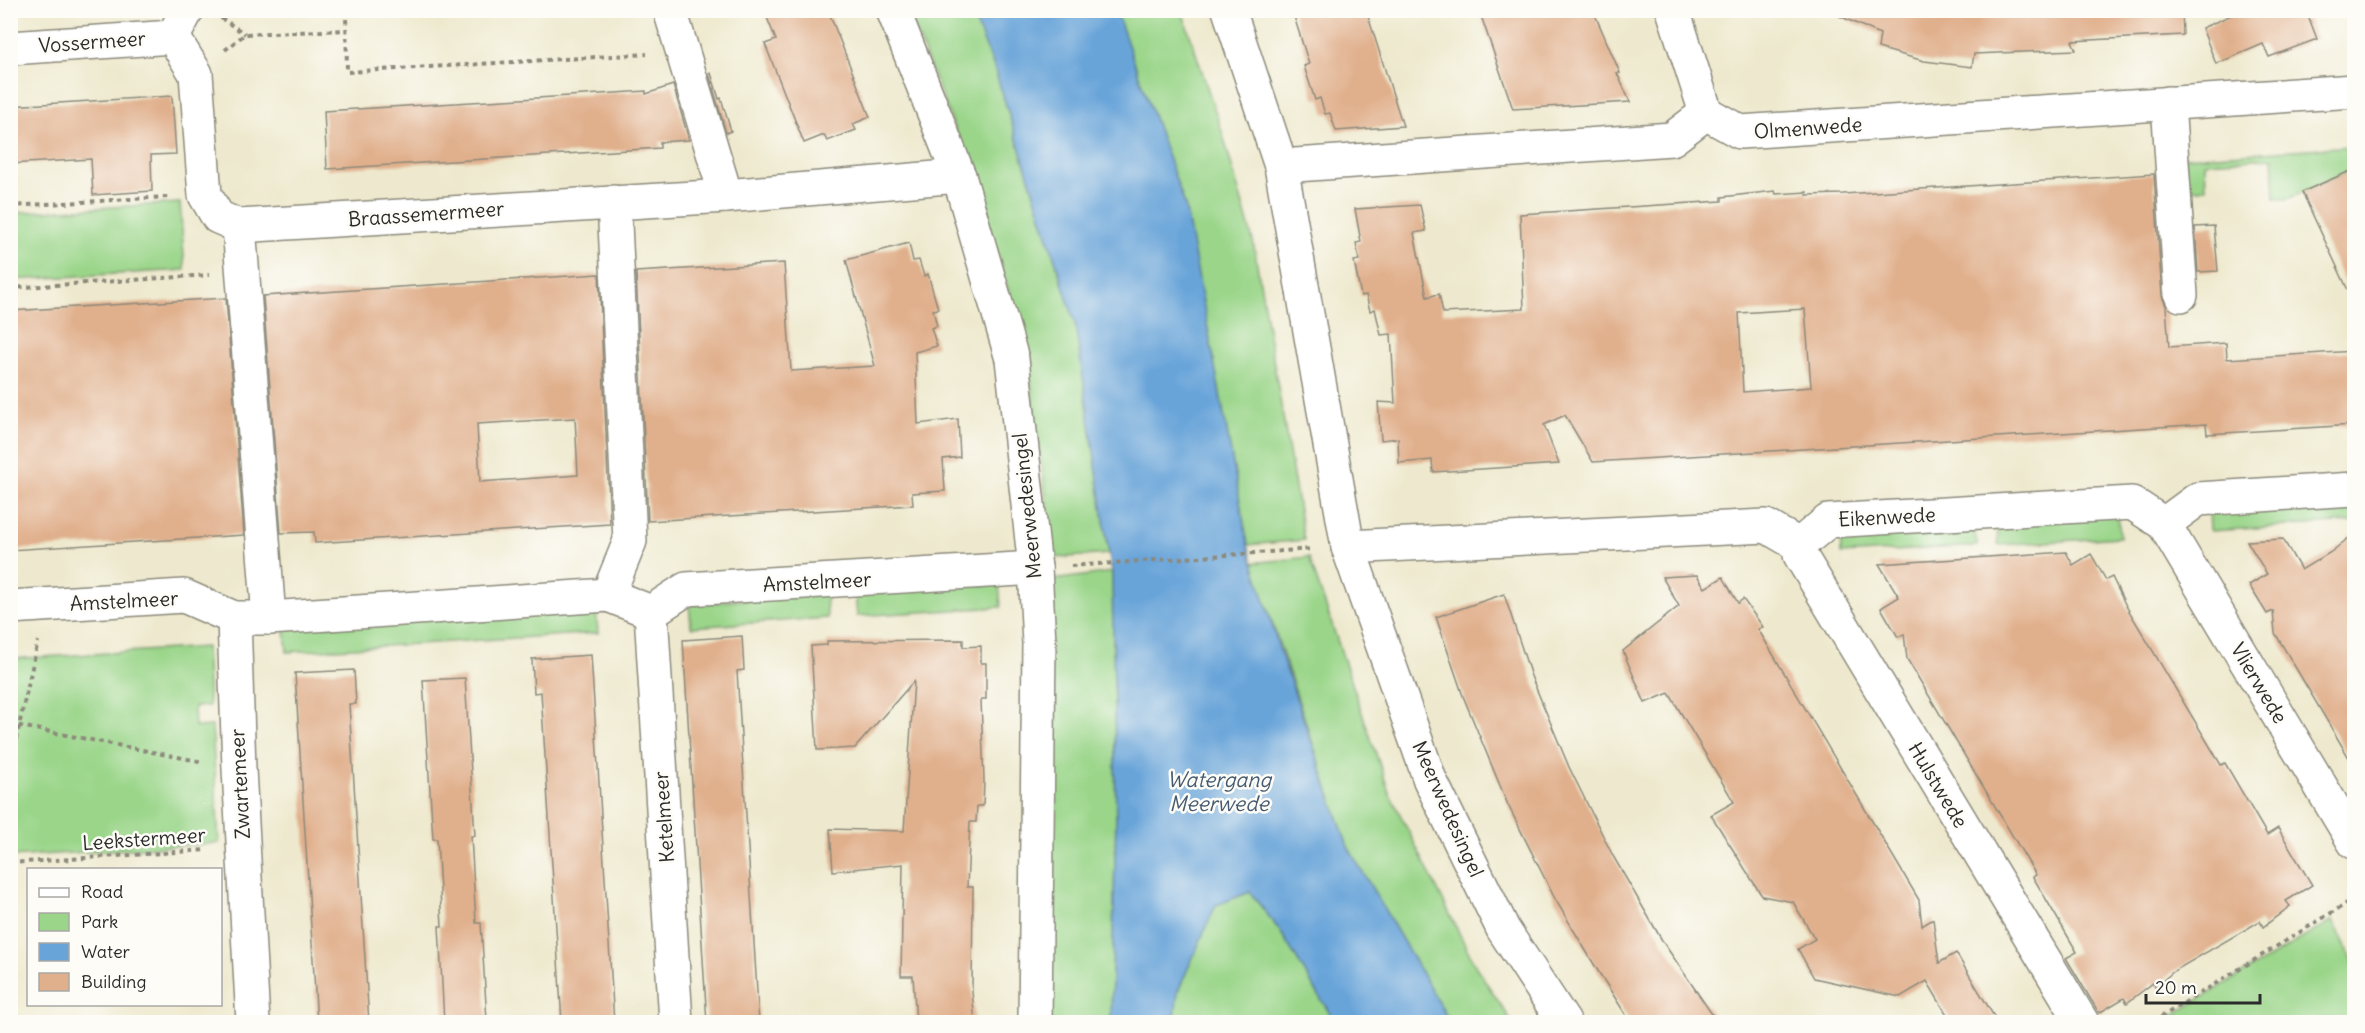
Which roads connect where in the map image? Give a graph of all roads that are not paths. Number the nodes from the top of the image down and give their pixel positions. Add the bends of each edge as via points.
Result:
1 (670, 10) edge
2 (893, 10) edge
3 (1229, 10) edge
4 (1673, 10) edge
5 (180, 24) edge
6 (10, 48) edge
7 (2355, 92) edge
8 (2168, 103) junction
9 (1706, 113) junction
10 (1281, 166) junction
11 (958, 176) junction
12 (726, 196) junction
13 (614, 201) junction
14 (239, 226) junction
15 (2181, 295) dead end
16 (2355, 489) edge
17 (2164, 524) junction
18 (1799, 545) junction
19 (1348, 547) junction
20 (1035, 568) junction
21 (608, 596) junction
22 (10, 607) edge
23 (651, 612) junction
24 (234, 618) junction
25 (269, 618) junction
26 (2355, 842) edge
27 (253, 1023) edge
28 (676, 1023) edge
29 (1035, 1023) edge
30 (1564, 1023) edge
31 (2082, 1023) edge

1 - 12 street
2 - 11 street, Meerwedesingel
3 - 10 street, Meerwedesingel
4 - 9 street
5 - 6 street, Vossermeer
5 - 14 street via 196,74 205,195 218,217
7 - 8 street, Olmenwede
8 - 9 street, Olmenwede via 1740,132
8 - 15 street
9 - 10 street via 1672,139
10 - 19 street, Meerwedesingel
11 - 12 street, Braassemermeer
11 - 20 street, Meerwedesingel via 1012,359
12 - 13 street, Braassemermeer
13 - 14 street, Braassemermeer
13 - 21 street via 630,541
14 - 25 street
16 - 17 street via 2198,499
17 - 18 street, Eikenwede via 2132,503 2074,506 1828,521
17 - 26 street, Vlierwede
18 - 19 street via 1766,526
18 - 31 street, Hulstwede via 1800,555
19 - 30 street, Meerwedesingel via 1431,780 1503,929
20 - 23 street, Amstelmeer via 686,590
20 - 29 street, Meerwedesingel via 1040,643
21 - 23 street, Amstelmeer
21 - 25 street, Amstelmeer
22 - 24 street, Amstelmeer via 184,596
23 - 28 street, Ketelmeer
24 - 25 street, Amstelmeer
24 - 27 street, Zwartemeer

